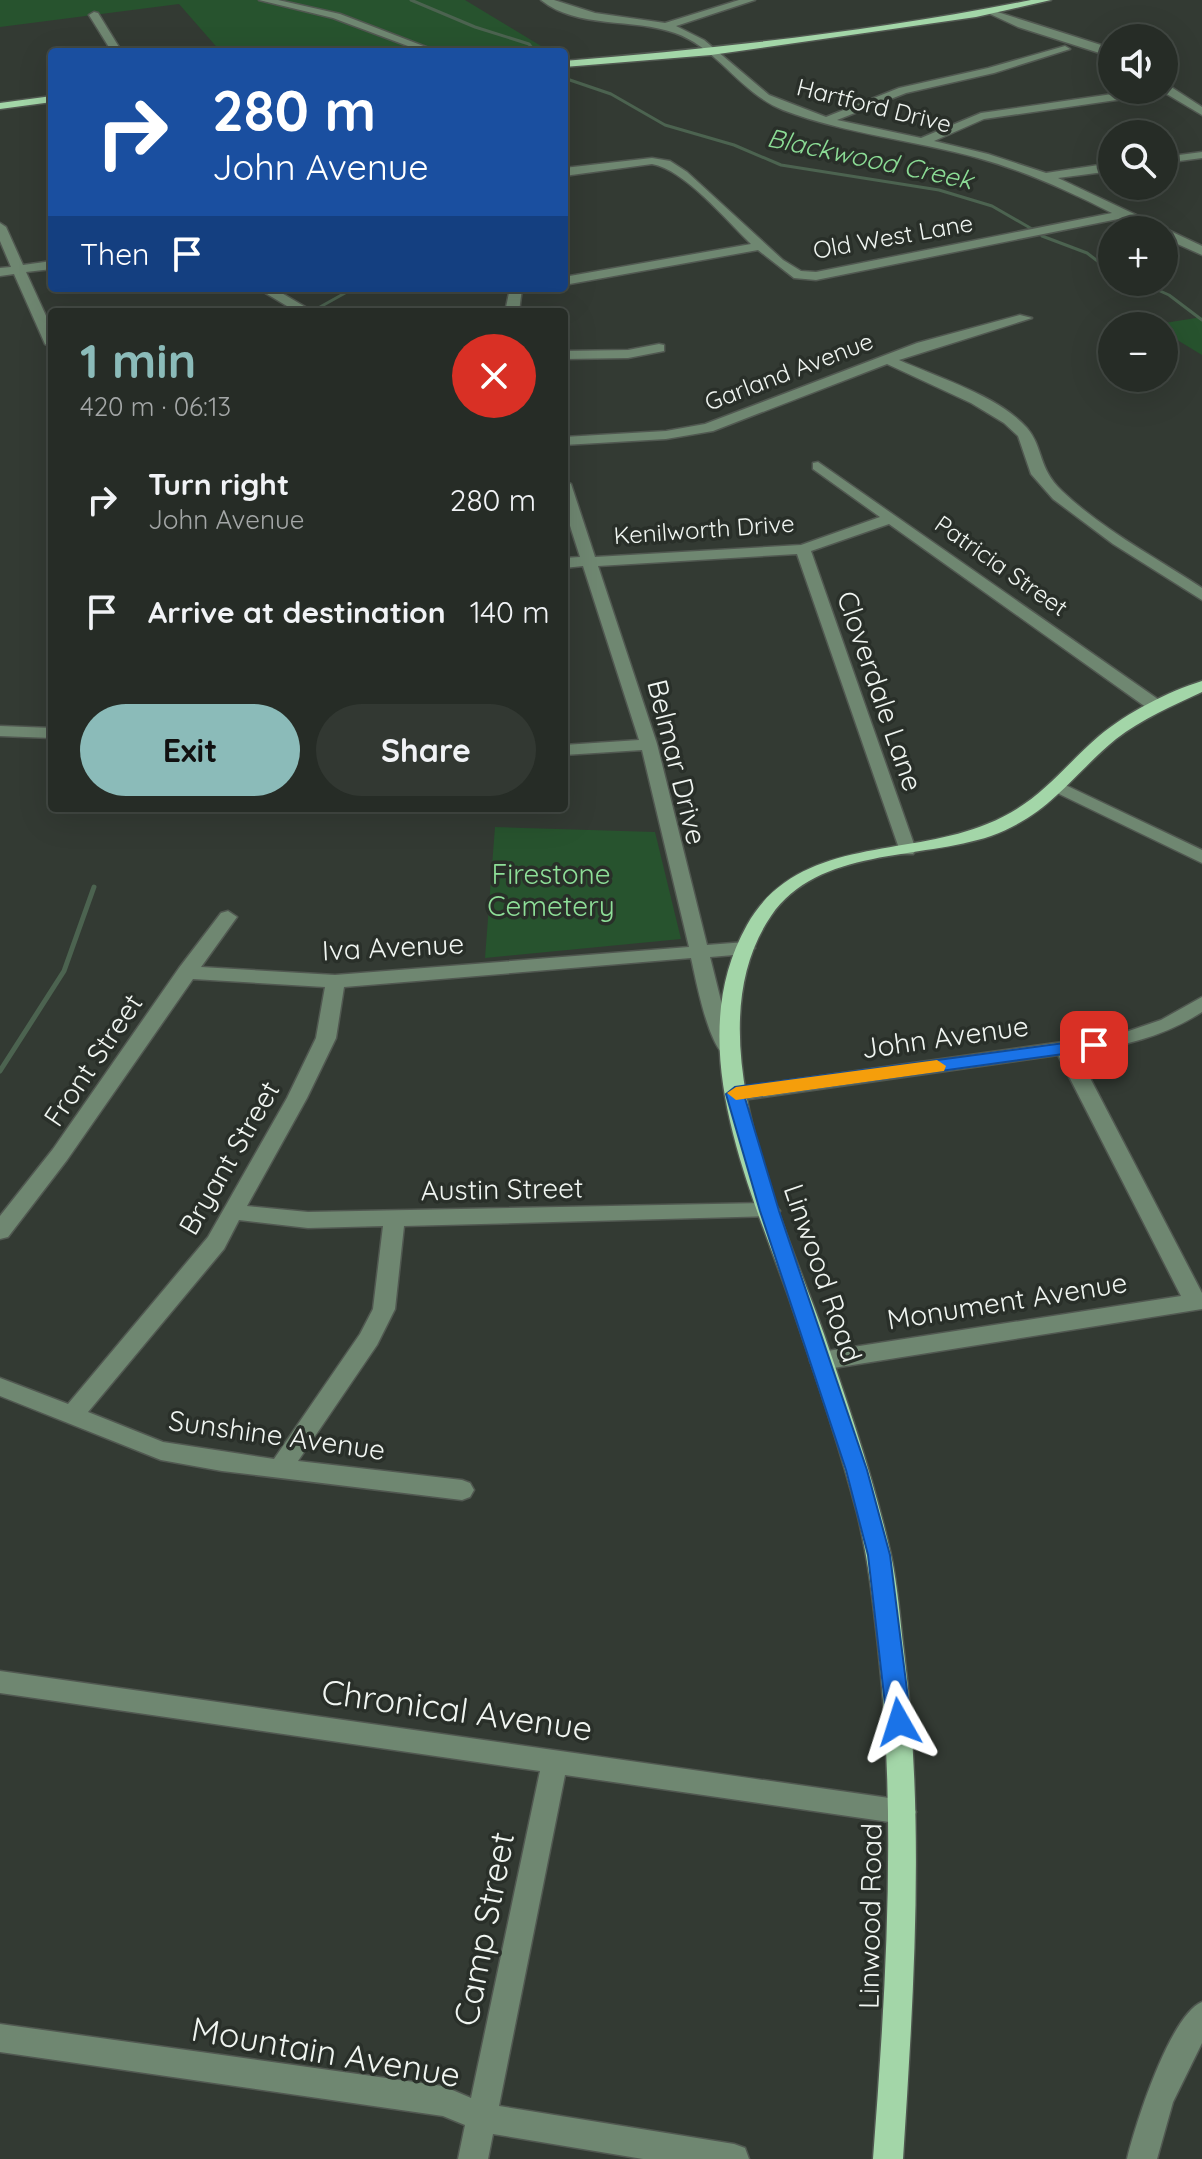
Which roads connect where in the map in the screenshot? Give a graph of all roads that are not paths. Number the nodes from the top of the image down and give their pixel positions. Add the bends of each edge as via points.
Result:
1 (264, 0) edge
2 (546, 0) edge
3 (750, 0) edge
4 (1016, 0) edge
5 (1046, 0) edge
6 (992, 11) junction
7 (94, 15) dead end
8 (666, 26) junction
9 (115, 48) edge
10 (423, 48) edge
11 (1098, 48) edge
12 (707, 49) junction
13 (1065, 49) dead end
14 (568, 61) edge
15 (1178, 97) edge
16 (1098, 99) edge
17 (48, 100) edge
18 (0, 106) edge
19 (48, 106) edge
20 (0, 112) edge
21 (1202, 112) edge
22 (827, 120) junction
23 (922, 142) junction
24 (1202, 155) edge
25 (1178, 158) edge
26 (1098, 169) edge
27 (568, 172) edge
28 (1044, 177) junction
29 (1124, 214) junction
30 (1128, 216) edge
31 (0, 227) edge
32 (1178, 240) edge
33 (760, 246) junction
34 (1202, 251) edge
35 (48, 266) edge
36 (19, 270) junction
37 (0, 272) edge
38 (568, 280) edge
39 (270, 292) edge
40 (300, 308) edge
41 (1025, 318) dead end
42 (48, 335) edge
43 (659, 348) dead end
44 (568, 355) edge
45 (886, 359) junction
46 (568, 441) edge
47 (818, 466) dead end
48 (568, 496) edge
49 (891, 518) junction
50 (803, 549) junction
51 (589, 562) junction
52 (568, 563) edge
53 (1202, 595) edge
54 (1202, 686) edge
55 (1156, 706) junction
56 (0, 731) edge
57 (48, 733) edge
58 (649, 744) junction
59 (568, 750) edge
60 (1059, 787) junction
61 (907, 850) junction
62 (1202, 857) edge
63 (228, 917) dead end
64 (746, 948) junction
65 (699, 952) junction
66 (186, 972) junction
67 (335, 981) junction
68 (1202, 1003) edge
69 (1065, 1049) junction
70 (731, 1055) junction
71 (735, 1094) junction
72 (769, 1211) junction
73 (235, 1212) junction
74 (394, 1219) junction
75 (0, 1231) edge
76 (1199, 1301) edge
77 (821, 1361) junction
78 (0, 1387) edge
79 (71, 1417) junction
80 (281, 1468) junction
81 (462, 1490) dead end
82 (0, 1682) edge
83 (555, 1760) junction
84 (903, 1812) junction
85 (1202, 2016) edge
86 (0, 2038) edge
87 (483, 2118) junction
88 (473, 2159) edge
89 (734, 2159) edge
90 (888, 2159) edge
91 (1142, 2159) edge

1 - 10 street via 336,16
2 - 8 street, Hartford Drive via 584,15
3 - 8 street
4 - 12 main road
5 - 6 main road
6 - 11 street via 1030,29
6 - 12 main road
7 - 9 street
8 - 12 street, Hartford Drive
12 - 14 main road
12 - 22 street, Hartford Drive via 760,95
13 - 22 street via 903,90
15 - 21 street
16 - 23 street via 981,116
17 - 18 main road
19 - 20 main road
22 - 23 street, Hartford Drive
23 - 28 street, Hartford Drive
24 - 25 street
26 - 28 street
27 - 33 street, Old West Lane via 666,163
28 - 29 street, Hartford Drive
29 - 30 street, Hartford Drive
29 - 33 street, Old West Lane via 816,276 798,275
31 - 36 street
32 - 34 street
33 - 38 street
35 - 36 street
36 - 37 street
36 - 42 street
39 - 40 street
41 - 45 street, Garland Avenue
43 - 44 street
45 - 46 street, Garland Avenue via 708,428
45 - 53 street via 1015,425 1028,440 1031,462 1049,487
47 - 49 street, Patricia Street
48 - 51 street, Belmar Drive
49 - 50 street, Kenilworth Drive
49 - 55 street, Patricia Street
50 - 51 street, Kenilworth Drive
50 - 61 street, Cloverdale Lane
51 - 52 street, Kenilworth Drive
51 - 58 street, Belmar Drive
54 - 55 main road, Linwood Road
55 - 60 main road, Linwood Road via 1111,734
56 - 57 street
58 - 59 street
58 - 65 street, Belmar Drive
60 - 61 main road, Linwood Road via 1004,824
60 - 62 street
61 - 64 main road, Linwood Road via 847,861 804,877 767,907
63 - 66 street, Front Street
64 - 65 street, Iva Avenue
64 - 70 main road, Linwood Road
65 - 67 street, Iva Avenue
65 - 70 street, Belmar Drive
66 - 67 street, Iva Avenue
66 - 75 street, Front Street via 56,1162
67 - 73 street, Bryant Street via 326,1038
68 - 69 street, John Avenue via 1146,1034
69 - 71 street, John Avenue
69 - 76 street
70 - 71 main road, Linwood Road
71 - 72 main road, Linwood Road
72 - 74 street, Austin Street
72 - 77 main road, Linwood Road
73 - 74 street, Austin Street via 308,1220
73 - 79 street, Bryant Street via 216,1243
74 - 80 street via 384,1309
76 - 77 street, Monument Avenue
77 - 84 main road, Linwood Road via 879,1555 898,1708
78 - 79 street, Sunshine Avenue
79 - 80 street, Sunshine Avenue via 161,1451
80 - 81 street, Sunshine Avenue
82 - 83 street, Chronical Avenue
83 - 84 street, Chronical Avenue
83 - 87 street, Camp Street
84 - 90 main road, Linwood Road via 901,1966
85 - 91 street via 1170,2069
86 - 87 street, Mountain Avenue via 443,2101
87 - 88 street, Camp Street
87 - 89 street, Mountain Avenue

